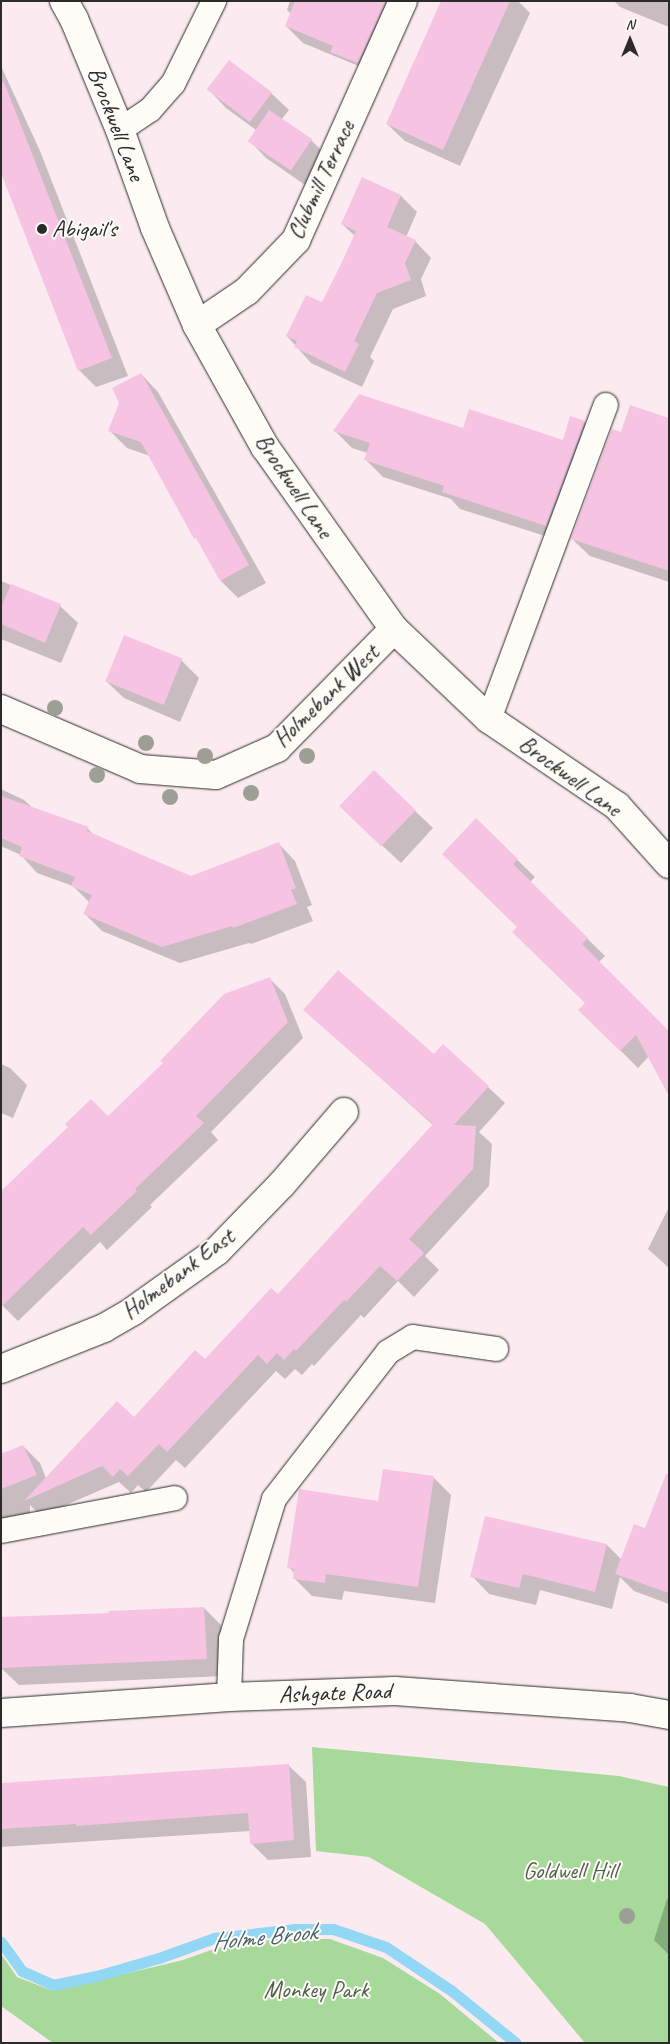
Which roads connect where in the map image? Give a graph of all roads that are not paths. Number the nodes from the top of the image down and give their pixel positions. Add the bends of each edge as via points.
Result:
1 (64, 1) edge
2 (214, 1) edge
3 (403, 1) edge
4 (120, 130) junction
5 (197, 325) junction
6 (606, 405) dead end
7 (394, 629) junction
8 (1, 709) edge
9 (489, 719) junction
10 (669, 864) edge
11 (344, 1112) dead end
12 (496, 1349) dead end
13 (1, 1369) edge
14 (175, 1498) dead end
15 (1, 1531) edge
16 (229, 1697) junction
17 (1, 1713) edge
18 (669, 1715) edge

1 - 4 street, Brockwell Lane
2 - 4 lane via 173,84 150,110
3 - 5 street, Clubmill Terrace via 296,240 247,291
4 - 5 street, Brockwell Lane via 155,228
5 - 7 street, Brockwell Lane via 265,447
6 - 9 lane
7 - 8 street, Holmebank West via 277,748 216,775 140,770
7 - 9 street, Brockwell Lane
9 - 10 street, Brockwell Lane via 617,806
11 - 13 street, Holmebank East via 218,1251 104,1328
12 - 16 lane via 414,1336 388,1352 274,1499 231,1639
14 - 15 lane
16 - 17 street, Ashgate Road
16 - 18 street, Ashgate Road via 395,1691 630,1708

